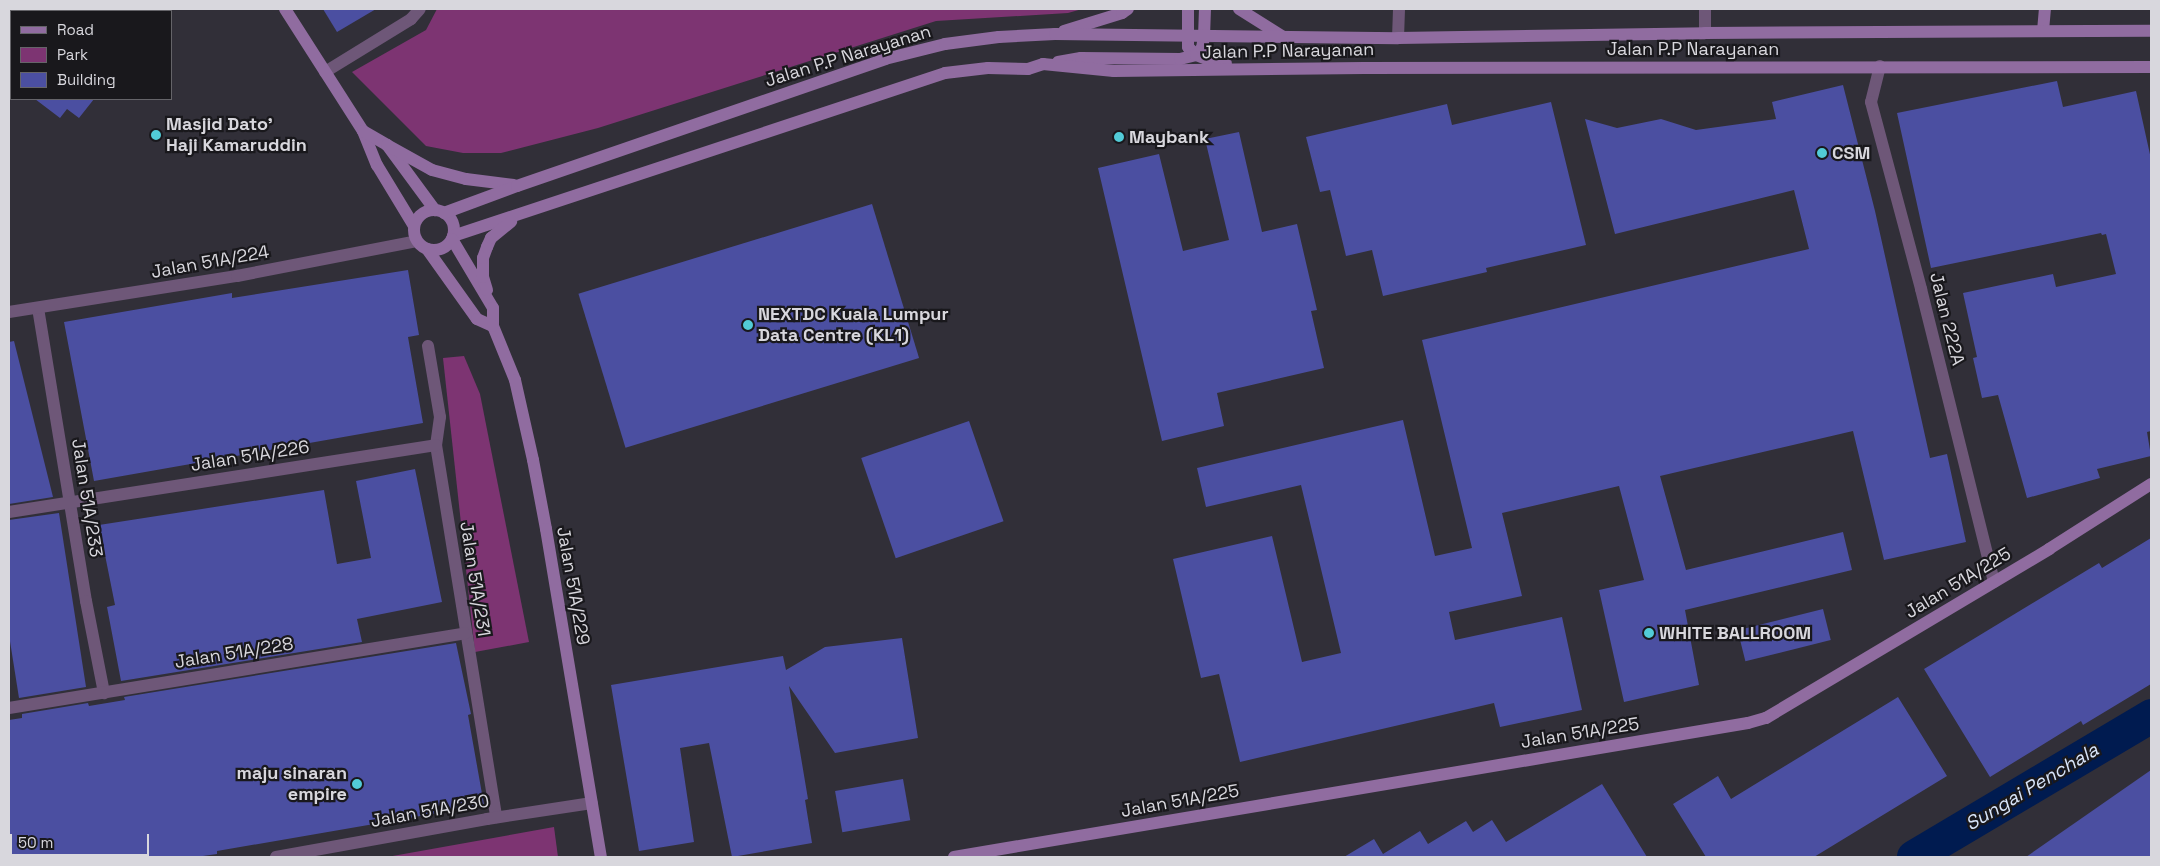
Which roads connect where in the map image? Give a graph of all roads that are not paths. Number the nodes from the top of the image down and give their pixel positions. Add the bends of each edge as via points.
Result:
1 (285, 9) edge
2 (420, 9) edge
3 (1128, 9) edge
4 (1188, 9) edge
5 (1205, 9) edge
6 (1239, 9) edge
7 (1399, 9) edge
8 (1705, 9) edge
9 (2044, 9) edge
10 (2043, 31) junction
11 (2151, 31) edge
12 (1706, 33) junction
13 (1055, 34) junction
14 (1187, 37) junction
15 (1204, 37) junction
16 (1398, 38) junction
17 (1286, 39) junction
18 (1196, 55) junction
19 (1044, 64) junction
20 (1880, 66) junction
21 (2151, 67) edge
22 (1276, 69) junction
23 (325, 72) junction
24 (363, 131) junction
25 (387, 145) junction
26 (517, 186) junction
27 (440, 212) junction
28 (517, 217) junction
29 (414, 226) junction
30 (452, 238) junction
31 (422, 245) junction
32 (38, 308) junction
33 (493, 308) junction
34 (9, 312) edge
35 (493, 326) junction
36 (428, 346) dead end
37 (436, 445) junction
38 (2151, 484) edge
39 (70, 502) junction
40 (9, 512) edge
41 (1994, 582) junction
42 (465, 633) junction
43 (104, 693) junction
44 (9, 708) edge
45 (592, 802) junction
46 (496, 817) junction
47 (276, 857) edge
48 (601, 857) edge
49 (954, 857) edge

1 - 23 main road
2 - 23 street via 411,19
3 - 13 main road
4 - 14 main road
5 - 15 main road
6 - 17 main road
7 - 16 street
8 - 12 street
9 - 10 main road
10 - 11 main road, Jalan P.P Narayanan
10 - 12 main road, Jalan P.P Narayanan
12 - 16 main road, Jalan P.P Narayanan
13 - 14 main road, Jalan P.P Narayanan
13 - 26 main road, Jalan P.P Narayanan via 945,44 885,59
14 - 15 main road, Jalan P.P Narayanan
14 - 18 main road via 1188,47
15 - 17 main road, Jalan P.P Narayanan
15 - 18 main road via 1202,48
16 - 17 main road, Jalan P.P Narayanan
18 - 19 main road via 1180,59 1081,58
18 - 22 main road via 1214,62
19 - 22 main road, Jalan P.P Narayanan via 1114,71
19 - 28 main road, Jalan P.P Narayanan via 1028,69 988,68 944,73
20 - 21 main road, Jalan P.P Narayanan
20 - 22 main road, Jalan P.P Narayanan
20 - 41 street, Jalan 222A via 1872,102
23 - 24 main road
24 - 25 main road
24 - 29 main road via 377,165
25 - 26 main road via 432,170 466,179
25 - 27 main road
26 - 27 main road, Jalan P.P Narayanan
27 - 29 main road via 422,214
27 - 30 main road via 453,224
28 - 30 main road, Jalan P.P Narayanan
28 - 33 main road via 491,238 483,258 483,277
29 - 31 main road
30 - 31 main road via 441,249
30 - 33 main road
31 - 32 street, Jalan 51A/224
31 - 35 main road via 477,319
32 - 34 street, Jalan 51A/224
32 - 39 street, Jalan 51A/233
33 - 35 main road, Jalan 51A/229
35 - 45 main road, Jalan 51A/229 via 515,380 533,460
36 - 37 street, Jalan 51A/231 via 440,417
37 - 39 street, Jalan 51A/226
37 - 42 street, Jalan 51A/231
38 - 41 main road, Jalan 51A/225
39 - 40 street, Jalan 51A/226
39 - 43 street, Jalan 51A/233
41 - 49 main road, Jalan 51A/225 via 1782,710 1748,723
42 - 43 street, Jalan 51A/228
42 - 46 street, Jalan 51A/231
43 - 44 street, Jalan 51A/228
45 - 46 street, Jalan 51A/230
45 - 48 main road, Jalan 51A/229
46 - 47 street, Jalan 51A/230

